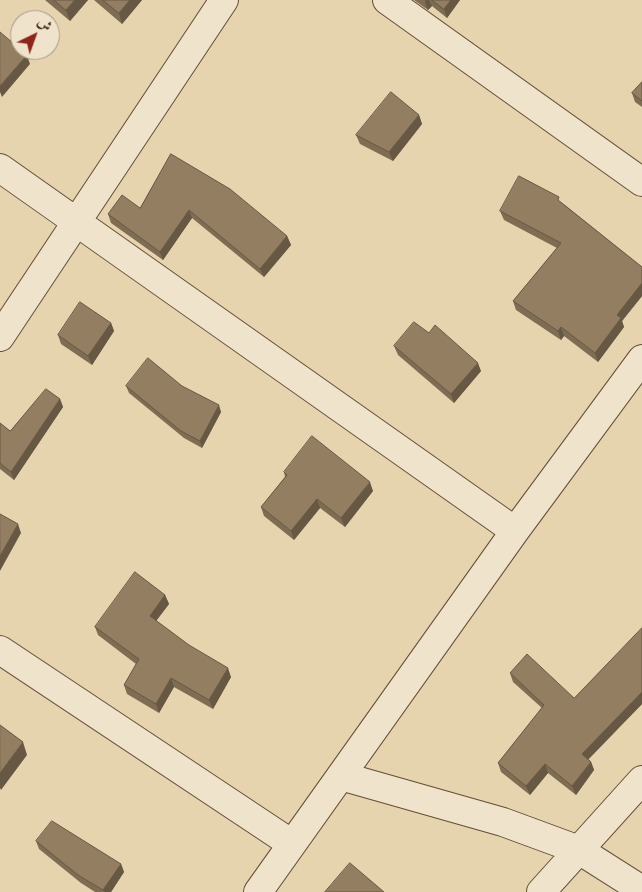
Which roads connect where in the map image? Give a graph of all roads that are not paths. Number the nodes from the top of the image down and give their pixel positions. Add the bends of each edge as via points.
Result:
1 (224, 0) edge
2 (388, 0) edge
3 (0, 168) edge
4 (642, 182) edge
5 (76, 221) junction
6 (0, 337) edge
7 (642, 359) edge
8 (514, 531) junction
9 (0, 650) edge
10 (341, 776) junction
11 (642, 780) edge
12 (292, 844) junction
13 (579, 850) junction
14 (642, 890) edge
15 (258, 892) edge
16 (541, 892) edge

1 - 5 street
2 - 4 street
3 - 5 street
5 - 6 street
5 - 8 street
7 - 8 street
8 - 10 street
9 - 12 street
10 - 12 street
10 - 13 street via 503,822
11 - 13 street
12 - 15 street
13 - 14 street
13 - 16 street

